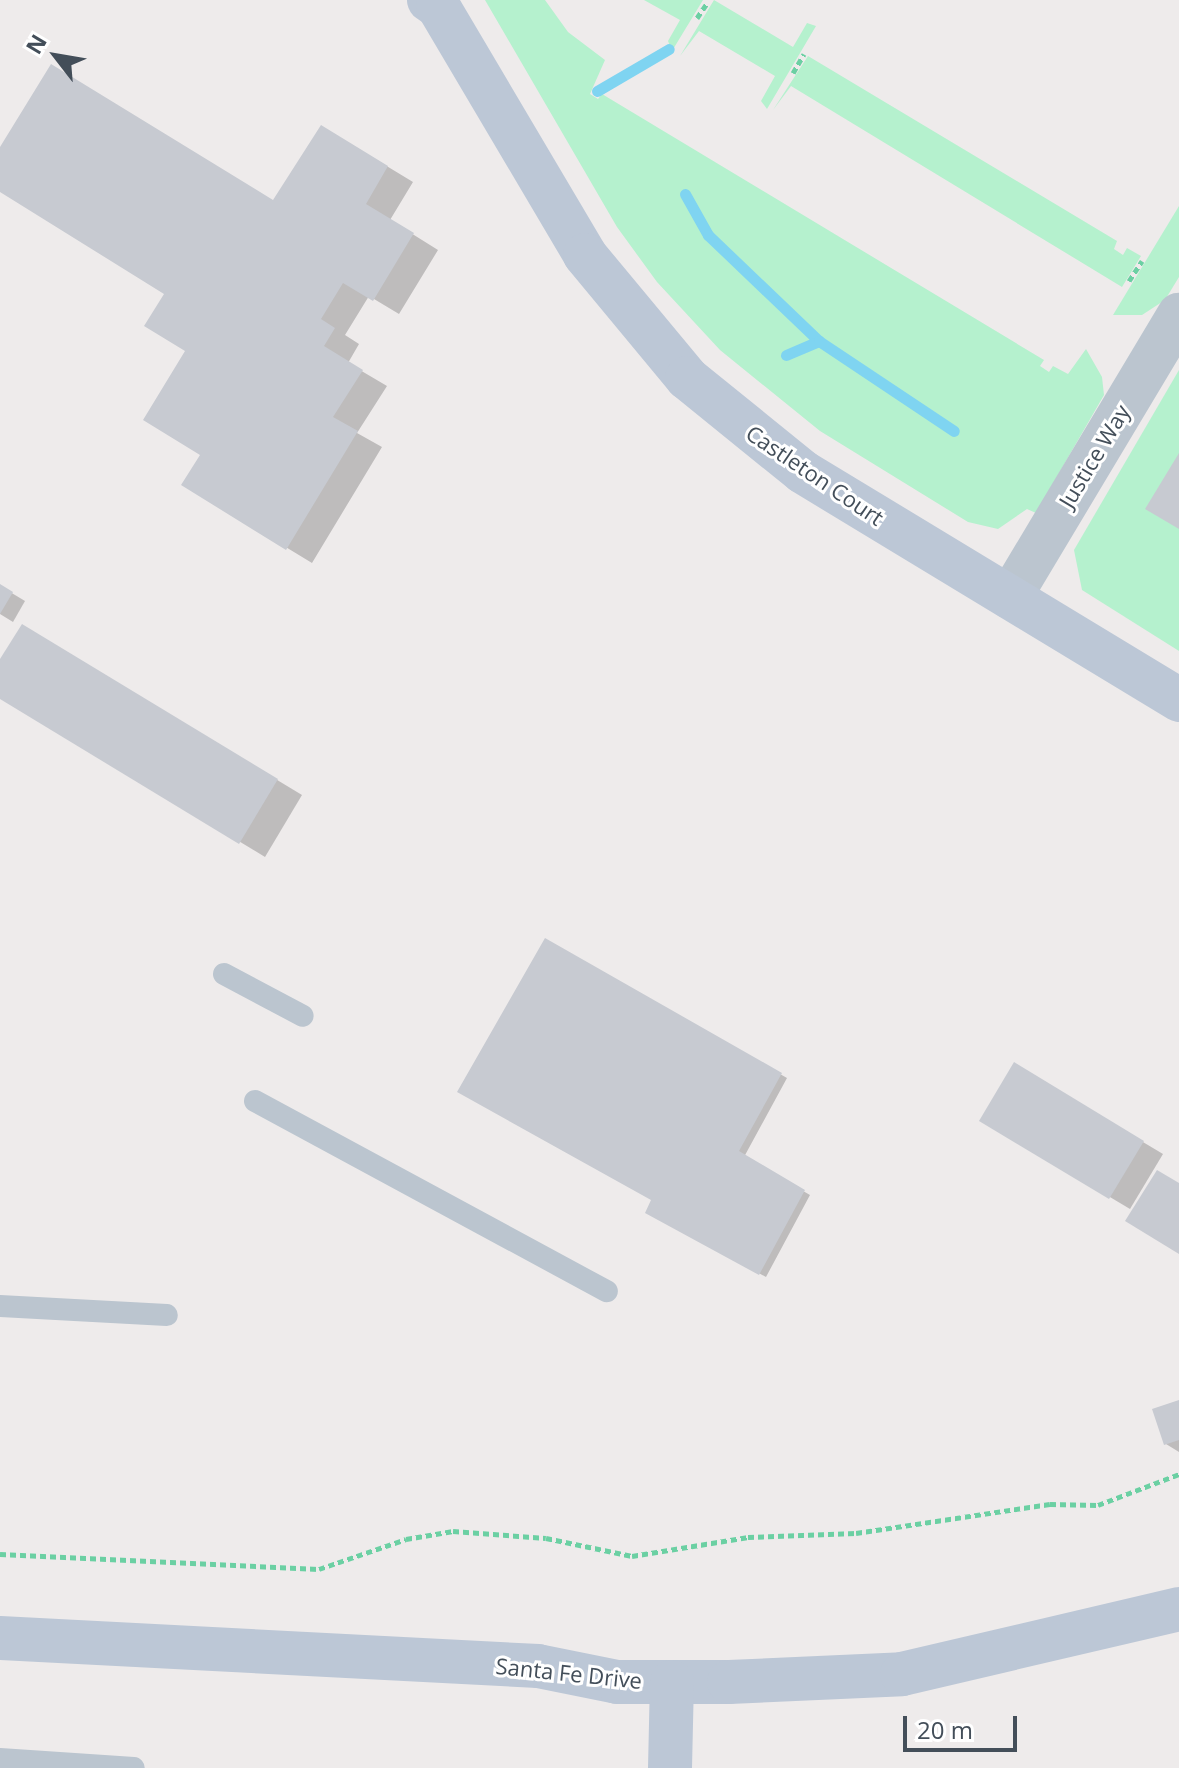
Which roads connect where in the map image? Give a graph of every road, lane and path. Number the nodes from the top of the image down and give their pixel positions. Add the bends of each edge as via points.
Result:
1 (429, 0) edge
2 (707, 3) dead end
3 (697, 18) dead end
4 (804, 54) dead end
5 (793, 73) dead end
6 (1142, 261) dead end
7 (1129, 281) dead end
8 (1179, 315) edge
9 (1010, 597) junction
10 (1179, 700) edge
11 (224, 974) dead end
12 (303, 1016) dead end
13 (255, 1101) dead end
14 (607, 1291) dead end
15 (0, 1306) edge
16 (167, 1315) dead end
17 (1179, 1474) edge
18 (0, 1554) edge
19 (1179, 1609) edge
20 (0, 1638) edge
21 (672, 1682) junction
22 (0, 1759) edge
23 (134, 1768) edge
24 (670, 1768) edge

1 - 9 main road, Castleton Court via 438,6 585,255 687,378 803,472
2 - 3 path
4 - 5 path
6 - 7 path
8 - 9 street, Justice Way
9 - 10 main road, Castleton Court
11 - 12 lane
13 - 14 lane
15 - 16 lane
17 - 18 path via 1098,1505 1050,1504 856,1533 733,1539 632,1556 546,1538 453,1531 406,1539 319,1569
19 - 21 main road, Santa Fe Drive via 902,1674
20 - 21 main road, Santa Fe Drive via 538,1666 617,1682
21 - 24 main road
22 - 23 lane

